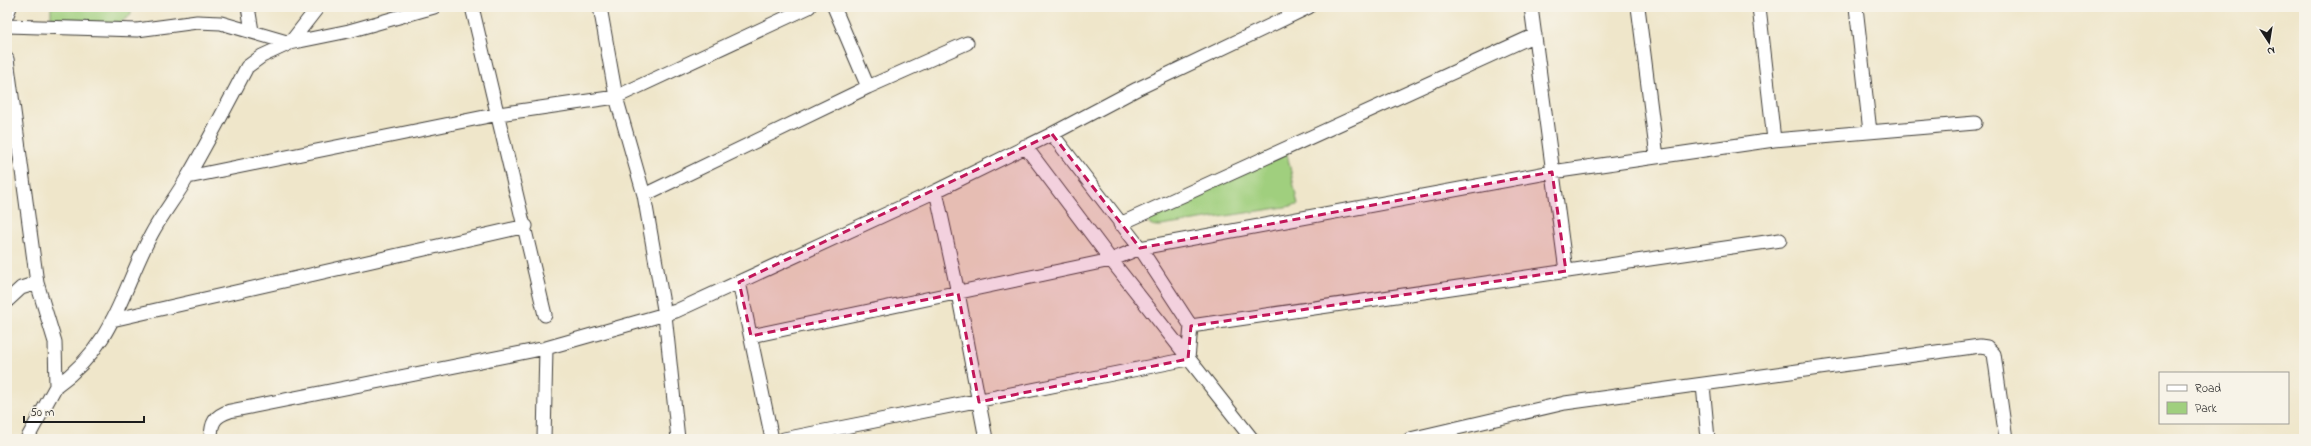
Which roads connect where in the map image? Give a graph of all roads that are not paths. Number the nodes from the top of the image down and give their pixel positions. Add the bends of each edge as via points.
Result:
1 (10, 7) edge
2 (248, 7) edge
3 (318, 7) edge
4 (434, 7) edge
5 (472, 7) edge
6 (600, 7) edge
7 (809, 7) edge
8 (834, 7) edge
9 (1309, 7) edge
10 (1531, 7) edge
11 (1638, 7) edge
12 (1759, 7) edge
13 (1856, 7) edge
14 (7, 15) edge
15 (7, 26) edge
16 (252, 31) junction
17 (1535, 35) junction
18 (290, 43) junction
19 (967, 43) dead end
20 (7, 59) edge
21 (868, 87) junction
22 (616, 97) junction
23 (499, 114) junction
24 (1975, 123) dead end
25 (1870, 132) junction
26 (1052, 134) junction
27 (1774, 140) junction
28 (1025, 146) junction
29 (1657, 157) junction
30 (1552, 172) junction
31 (188, 177) junction
32 (936, 191) junction
33 (644, 195) junction
34 (1120, 224) junction
35 (526, 226) junction
36 (1780, 240) dead end
37 (1140, 248) junction
38 (1112, 260) junction
39 (1566, 271) junction
40 (38, 282) junction
41 (739, 282) junction
42 (958, 293) junction
43 (7, 301) edge
44 (546, 315) dead end
45 (665, 315) junction
46 (112, 320) junction
47 (1191, 326) junction
48 (751, 336) junction
49 (546, 348) junction
50 (1188, 360) junction
51 (1703, 385) junction
52 (56, 386) junction
53 (979, 402) junction
54 (27, 439) edge
55 (211, 439) edge
56 (544, 439) edge
57 (678, 439) edge
58 (772, 439) edge
59 (784, 439) edge
60 (986, 439) edge
61 (1252, 439) edge
62 (1410, 439) edge
63 (1708, 439) edge
64 (2006, 439) edge

1 - 14 street
2 - 16 street
3 - 18 street
4 - 18 street via 348,31
5 - 23 street
6 - 22 street
7 - 22 street
8 - 21 street
9 - 26 street via 1137,89
10 - 17 street
11 - 29 street
12 - 27 street
13 - 25 street
15 - 16 street via 137,30 197,22 221,23
16 - 18 street
17 - 30 street
17 - 34 street
18 - 31 street via 262,56 247,67
19 - 21 street
20 - 40 street
21 - 33 street
22 - 23 street
22 - 33 street
23 - 31 street
23 - 35 street
24 - 25 street
25 - 27 street
26 - 28 street
26 - 34 street
27 - 29 street
28 - 32 street
28 - 38 street
29 - 30 street
30 - 37 street
30 - 39 street
31 - 46 street via 151,235
32 - 41 street
32 - 42 street
33 - 45 street
34 - 37 street
35 - 44 street
35 - 46 street
36 - 39 street
37 - 38 street
37 - 47 street
38 - 42 street
38 - 50 street
39 - 47 street
40 - 43 street via 21,288
40 - 52 street via 55,342
41 - 45 street
41 - 48 street
42 - 48 street
42 - 53 street
45 - 49 street
45 - 57 street
46 - 52 street via 86,361
47 - 50 street
48 - 58 street
49 - 55 street via 230,411 215,418 211,425
49 - 56 street
50 - 53 street
50 - 61 street
51 - 62 street via 1566,403
51 - 63 street
51 - 64 street via 1987,347 1994,354
52 - 54 street
53 - 59 street
53 - 60 street

